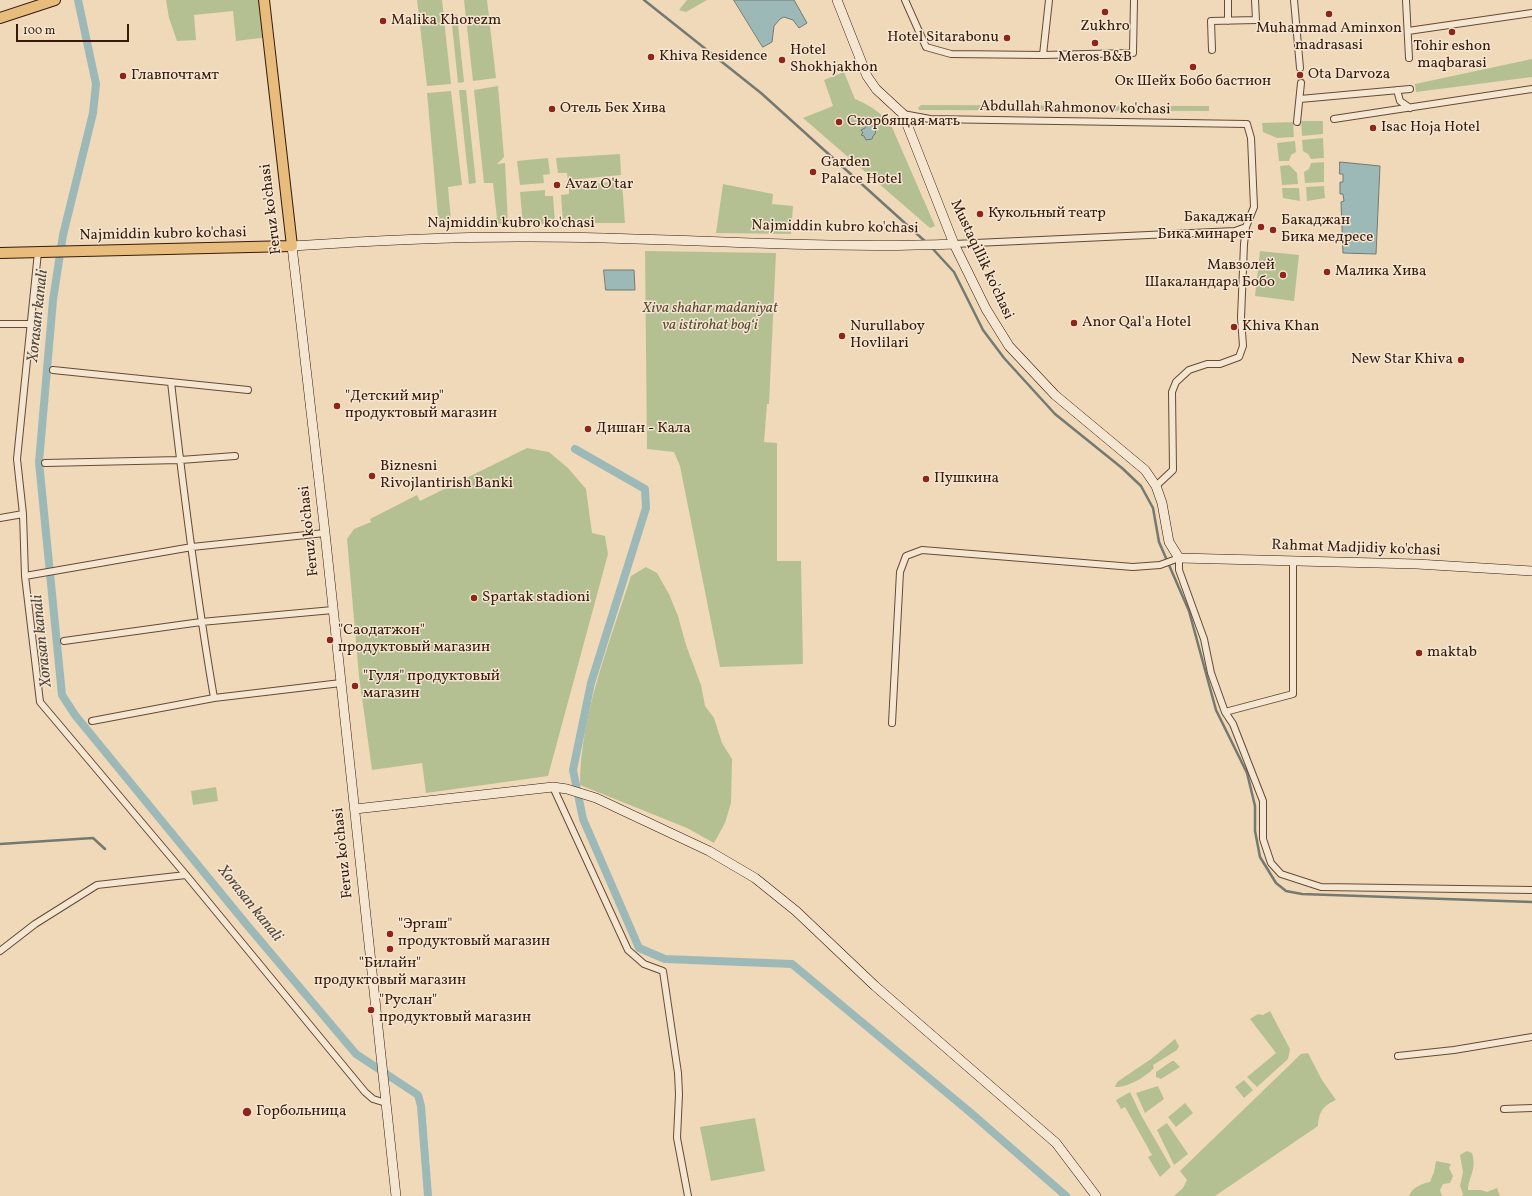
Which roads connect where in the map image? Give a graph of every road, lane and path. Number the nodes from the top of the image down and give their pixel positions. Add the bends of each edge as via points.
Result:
1 (55, 0) edge
2 (264, 0) edge
3 (837, 0) edge
4 (905, 0) edge
5 (1049, 0) edge
6 (1134, 0) edge
7 (1228, 0) edge
8 (1256, 0) edge
9 (1294, 0) edge
10 (1406, 0) edge
11 (1532, 13) edge
12 (0, 18) edge
13 (1228, 21) junction
14 (1408, 31) junction
15 (1212, 50) dead end
16 (1043, 55) junction
17 (1409, 58) dead end
18 (1300, 68) tunnel mouth
19 (1301, 83) tunnel mouth
20 (1410, 89) dead end
21 (1532, 89) edge
22 (1397, 90) junction
23 (1300, 99) junction
24 (1410, 108) junction
25 (903, 114) junction
26 (1334, 119) dead end
27 (1297, 122) dead end
28 (1246, 227) junction
29 (954, 244) junction
30 (292, 246) junction
31 (38, 252) junction
32 (0, 253) edge
33 (0, 324) edge
34 (30, 324) junction
35 (52, 370) dead end
36 (171, 382) junction
37 (248, 390) dead end
38 (235, 456) dead end
39 (180, 460) junction
40 (45, 462) dead end
41 (1156, 486) junction
42 (23, 514) junction
43 (0, 518) edge
44 (325, 533) junction
45 (192, 547) junction
46 (1177, 559) junction
47 (1293, 560) junction
48 (1532, 571) edge
49 (25, 576) junction
50 (333, 610) junction
51 (201, 622) junction
52 (64, 641) dead end
53 (341, 683) junction
54 (214, 698) junction
55 (1225, 712) junction
56 (92, 721) dead end
57 (892, 723) dead end
58 (553, 787) junction
59 (355, 809) junction
60 (186, 875) junction
61 (1532, 890) edge
62 (0, 951) edge
63 (1532, 1037) edge
64 (1398, 1056) dead end
65 (386, 1103) junction
66 (1532, 1108) edge
67 (1504, 1109) dead end
68 (396, 1196) edge
69 (688, 1196) edge
70 (1096, 1196) edge

1 - 12 main road
2 - 30 main road, Feruz ko'chasi
3 - 25 main road, Mustaqillik ko'chasi via 867,76 876,89
4 - 16 street via 926,47 951,54
5 - 16 street
6 - 16 street via 1133,53
7 - 13 street
8 - 13 street via 1256,20
9 - 18 street
10 - 14 street
11 - 14 street
13 - 15 street via 1211,21
14 - 17 street
19 - 23 street
20 - 22 street
21 - 24 street
22 - 23 street
22 - 24 street via 1400,101
23 - 27 street
24 - 26 street
25 - 28 street, Abdullah Rahmonov ko'chasi via 930,119 1247,124 1251,138 1254,207
25 - 29 main road, Mustaqillik ko'chasi
28 - 29 street via 1235,231
28 - 41 street via 1242,263 1243,346 1239,357 1189,370 1176,382 1172,392 1173,470
29 - 30 main road, Najmiddin kubro ko'chasi via 519,237 434,238
29 - 41 main road, Mustaqillik ko'chasi via 986,309 1009,346 1055,395 1145,470
30 - 31 main road, Najmiddin kubro ko'chasi
30 - 44 main road, Feruz ko'chasi
31 - 32 main road
31 - 34 street
33 - 34 street
34 - 42 street via 17,459
35 - 36 street
36 - 37 street
36 - 39 street
38 - 39 street
39 - 40 street
39 - 45 street
41 - 46 main road, Mustaqillik ko'chasi via 1162,503 1169,542
42 - 43 street
42 - 49 street
44 - 45 street
44 - 50 main road, Feruz ko'chasi
45 - 49 street
45 - 51 street
46 - 47 main road, Rahmat Madjidiy ko'chasi
46 - 55 street
46 - 57 street via 1162,564 1132,567 922,550 906,556 900,572
47 - 48 main road, Rahmat Madjidiy ko'chasi
47 - 55 street via 1293,694
49 - 60 street via 40,702
50 - 51 street
50 - 53 main road, Feruz ko'chasi
51 - 52 street
51 - 54 street
53 - 54 street
53 - 59 main road, Feruz ko'chasi
54 - 56 street
55 - 61 street via 1233,724 1262,801 1263,839 1271,863 1281,874 1321,887
58 - 59 main road
58 - 69 street via 628,950 644,964 663,971 680,1094 677,1138
58 - 70 main road via 595,798 709,851 761,883 796,911 875,986 1056,1143
59 - 65 main road, Feruz ko'chasi
60 - 62 street via 97,885 35,924
60 - 65 street via 365,1092 373,1099
63 - 64 street
65 - 68 main road, Feruz ko'chasi
66 - 67 street

